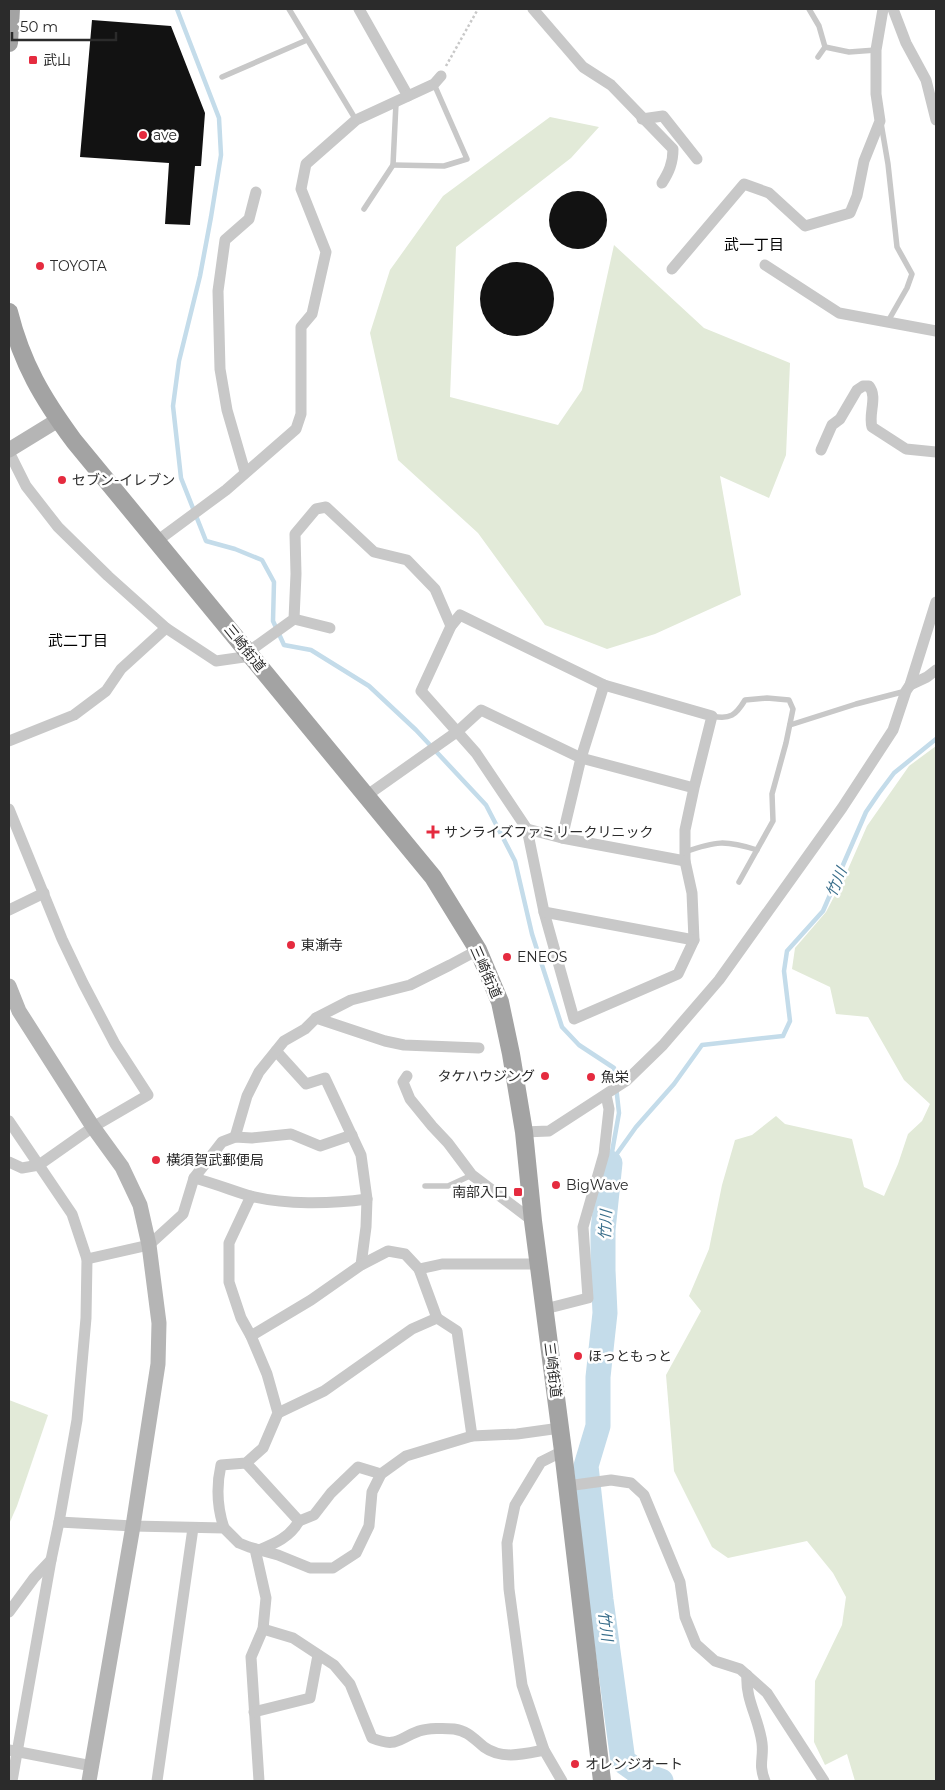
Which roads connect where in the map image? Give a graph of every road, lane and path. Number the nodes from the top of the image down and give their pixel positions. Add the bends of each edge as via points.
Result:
1 (12, 9) edge
2 (289, 9) edge
3 (359, 9) edge
4 (478, 9) edge
5 (533, 9) edge
6 (809, 9) edge
7 (883, 9) edge
8 (893, 9) edge
9 (308, 40) junction
10 (9, 43) edge
11 (825, 47) junction
12 (876, 50) junction
13 (818, 57) dead end
14 (222, 78) dead end
15 (437, 80) junction
16 (408, 96) junction
17 (396, 103) junction
18 (642, 118) junction
19 (356, 120) junction
20 (936, 120) edge
21 (880, 121) junction
22 (697, 159) dead end
23 (393, 165) junction
24 (662, 183) dead end
25 (256, 192) dead end
26 (364, 209) dead end
27 (766, 265) dead end
28 (672, 269) dead end
29 (9, 312) edge
30 (887, 323) junction
31 (936, 331) edge
32 (58, 420) junction
33 (821, 450) dead end
34 (9, 451) edge
35 (936, 452) edge
36 (244, 472) junction
37 (157, 541) junction
38 (936, 602) edge
39 (294, 619) junction
40 (451, 626) junction
41 (166, 628) junction
42 (330, 628) dead end
43 (249, 654) junction
44 (936, 670) edge
45 (604, 685) junction
46 (908, 688) junction
47 (712, 716) junction
48 (790, 725) junction
49 (458, 731) junction
50 (9, 741) edge
51 (581, 758) junction
52 (694, 788) junction
53 (366, 796) junction
54 (9, 809) edge
55 (527, 829) junction
56 (562, 838) junction
57 (757, 850) junction
58 (685, 857) junction
59 (739, 882) dead end
60 (44, 893) junction
61 (9, 910) edge
62 (544, 912) junction
63 (694, 940) junction
64 (478, 950) junction
65 (9, 986) edge
66 (316, 1018) junction
67 (479, 1048) dead end
68 (276, 1051) junction
69 (407, 1076) dead end
70 (606, 1095) junction
71 (9, 1121) edge
72 (93, 1127) junction
73 (524, 1132) junction
74 (352, 1135) junction
75 (235, 1137) junction
76 (9, 1162) edge
77 (39, 1166) junction
78 (472, 1175) junction
79 (194, 1178) junction
80 (425, 1186) dead end
81 (251, 1196) junction
82 (367, 1199) junction
83 (533, 1221) junction
84 (149, 1245) junction
85 (87, 1259) junction
86 (540, 1264) junction
87 (361, 1265) junction
88 (419, 1269) junction
89 (545, 1309) junction
90 (437, 1318) junction
91 (251, 1336) junction
92 (278, 1413) junction
93 (560, 1428) junction
94 (472, 1436) junction
95 (563, 1451) junction
96 (246, 1463) junction
97 (381, 1474) junction
98 (567, 1486) junction
99 (299, 1521) junction
100 (59, 1522) junction
101 (133, 1526) junction
102 (193, 1528) junction
103 (224, 1528) junction
104 (257, 1549) junction
105 (51, 1560) junction
106 (9, 1612) edge
107 (263, 1629) junction
108 (318, 1655) junction
109 (747, 1675) junction
110 (254, 1712) junction
111 (544, 1750) junction
112 (13, 1751) edge
113 (92, 1766) junction
114 (12, 1781) edge
115 (89, 1781) edge
116 (157, 1781) edge
117 (259, 1781) edge
118 (562, 1781) edge
119 (602, 1781) edge
120 (765, 1781) edge
121 (824, 1781) edge

1 - 10 main road
2 - 9 lane
3 - 16 street
4 - 15 path
5 - 18 street via 583,67 610,85
6 - 11 lane via 819,26
7 - 12 street
8 - 20 street via 906,43 926,80
9 - 14 lane
9 - 19 lane
11 - 12 lane via 849,52
11 - 13 lane
12 - 21 street
15 - 16 street
15 - 23 lane via 467,159 444,166
16 - 17 street
17 - 19 street
17 - 23 lane
18 - 22 street via 663,116
18 - 24 street via 673,149 673,161
19 - 36 street via 306,164 301,189 326,252 312,314 301,327 301,414 296,429
21 - 28 street via 864,161 850,213 805,226 769,193 744,184
21 - 30 lane via 897,247 912,274
23 - 26 lane
25 - 36 street via 249,219 225,240 218,291 220,369
27 - 30 street via 839,313
29 - 32 main road, 三崎街道 via 24,358
30 - 31 street
32 - 34 street
32 - 37 main road, 三崎街道
33 - 35 street via 832,425 840,420 857,390 868,386 873,396 872,427 906,449
34 - 41 street via 26,486 58,527
36 - 37 street via 226,490
37 - 43 main road, 三崎街道
38 - 46 street
39 - 40 street via 295,534 316,509 326,507 374,552 407,560 435,589
39 - 42 street
39 - 43 street
40 - 45 street via 460,615
40 - 49 street via 421,691
41 - 43 street via 216,661
41 - 50 street via 121,669 98,697 74,714
43 - 53 main road, 三崎街道
44 - 46 street
45 - 47 street
45 - 51 street
46 - 48 lane
46 - 70 street via 893,730 842,808 719,980 663,1045 626,1082
47 - 48 lane via 723,718 738,712 746,700 782,699 789,700 793,709
47 - 52 street
48 - 57 lane via 772,794 773,821
49 - 51 street via 481,710
49 - 53 street
49 - 55 street
51 - 52 street
51 - 56 street
52 - 58 street via 686,830
53 - 64 main road, 三崎街道 via 433,877
54 - 60 street
55 - 56 street
55 - 62 street
56 - 58 street
57 - 58 lane via 736,843 710,843
57 - 59 lane
58 - 63 street via 692,893
60 - 61 street
60 - 72 street via 83,983 115,1044 148,1095
62 - 63 street
62 - 63 street via 574,1019 678,974
64 - 66 street via 410,985 351,1000
64 - 73 main road, 三崎街道 via 500,1002
65 - 72 street via 19,1011
66 - 67 street via 404,1045
66 - 68 street via 284,1041
68 - 74 street via 306,1084 325,1078
68 - 75 street via 259,1072 247,1096
69 - 78 street via 403,1082 410,1099
70 - 73 street via 549,1131
70 - 89 street via 609,1109 604,1154 583,1227 588,1298
71 - 77 street
72 - 77 street
72 - 84 street via 122,1167 140,1205
73 - 83 main road, 三崎街道
74 - 75 street via 320,1146 291,1134
74 - 82 street via 361,1155
75 - 79 street via 222,1142
76 - 77 street via 22,1168
77 - 85 street via 72,1214
78 - 80 lane via 448,1186
78 - 83 street
79 - 81 street
79 - 84 street via 183,1214
81 - 82 street via 303,1203
81 - 91 street via 229,1243 229,1282
82 - 87 street
83 - 86 main road, 三崎街道
84 - 85 street
84 - 101 street via 160,1324 158,1364
85 - 100 street via 86,1318 77,1420
86 - 88 street via 442,1264
86 - 89 main road, 三崎街道
87 - 88 street via 388,1251 405,1254
87 - 91 street
88 - 90 street
89 - 93 main road, 三崎街道
90 - 92 street via 412,1329 324,1392
90 - 94 street via 457,1331
91 - 92 street via 267,1374
92 - 96 street via 263,1448
93 - 94 street
93 - 95 main road, 三崎街道
94 - 97 street via 406,1456
95 - 98 main road, 三崎街道
95 - 111 street via 541,1462 515,1505 507,1543 509,1589 522,1685
96 - 99 street
96 - 103 street via 221,1465 217,1483 219,1515
97 - 99 street via 358,1467 314,1515
97 - 104 street via 372,1492 369,1526 356,1554 332,1568 310,1568
98 - 109 street via 611,1480 631,1483 644,1495 680,1582 685,1616 696,1644 715,1661 740,1669
98 - 119 main road, 三崎街道
99 - 104 street via 281,1541
100 - 101 street
100 - 105 street
101 - 102 street
101 - 113 street
102 - 103 street
102 - 116 street
103 - 104 street via 239,1542
104 - 107 street via 266,1598
105 - 106 street
105 - 112 street
107 - 108 street via 293,1638
107 - 110 street via 251,1657
108 - 110 street via 310,1698
108 - 111 street via 334,1665 350,1684 372,1738 393,1743 421,1730 454,1729 470,1734 494,1753 516,1756
109 - 120 street via 746,1688 762,1744 760,1765
109 - 121 street via 768,1693
110 - 117 street
111 - 118 street
112 - 113 street
112 - 114 street
113 - 115 street

